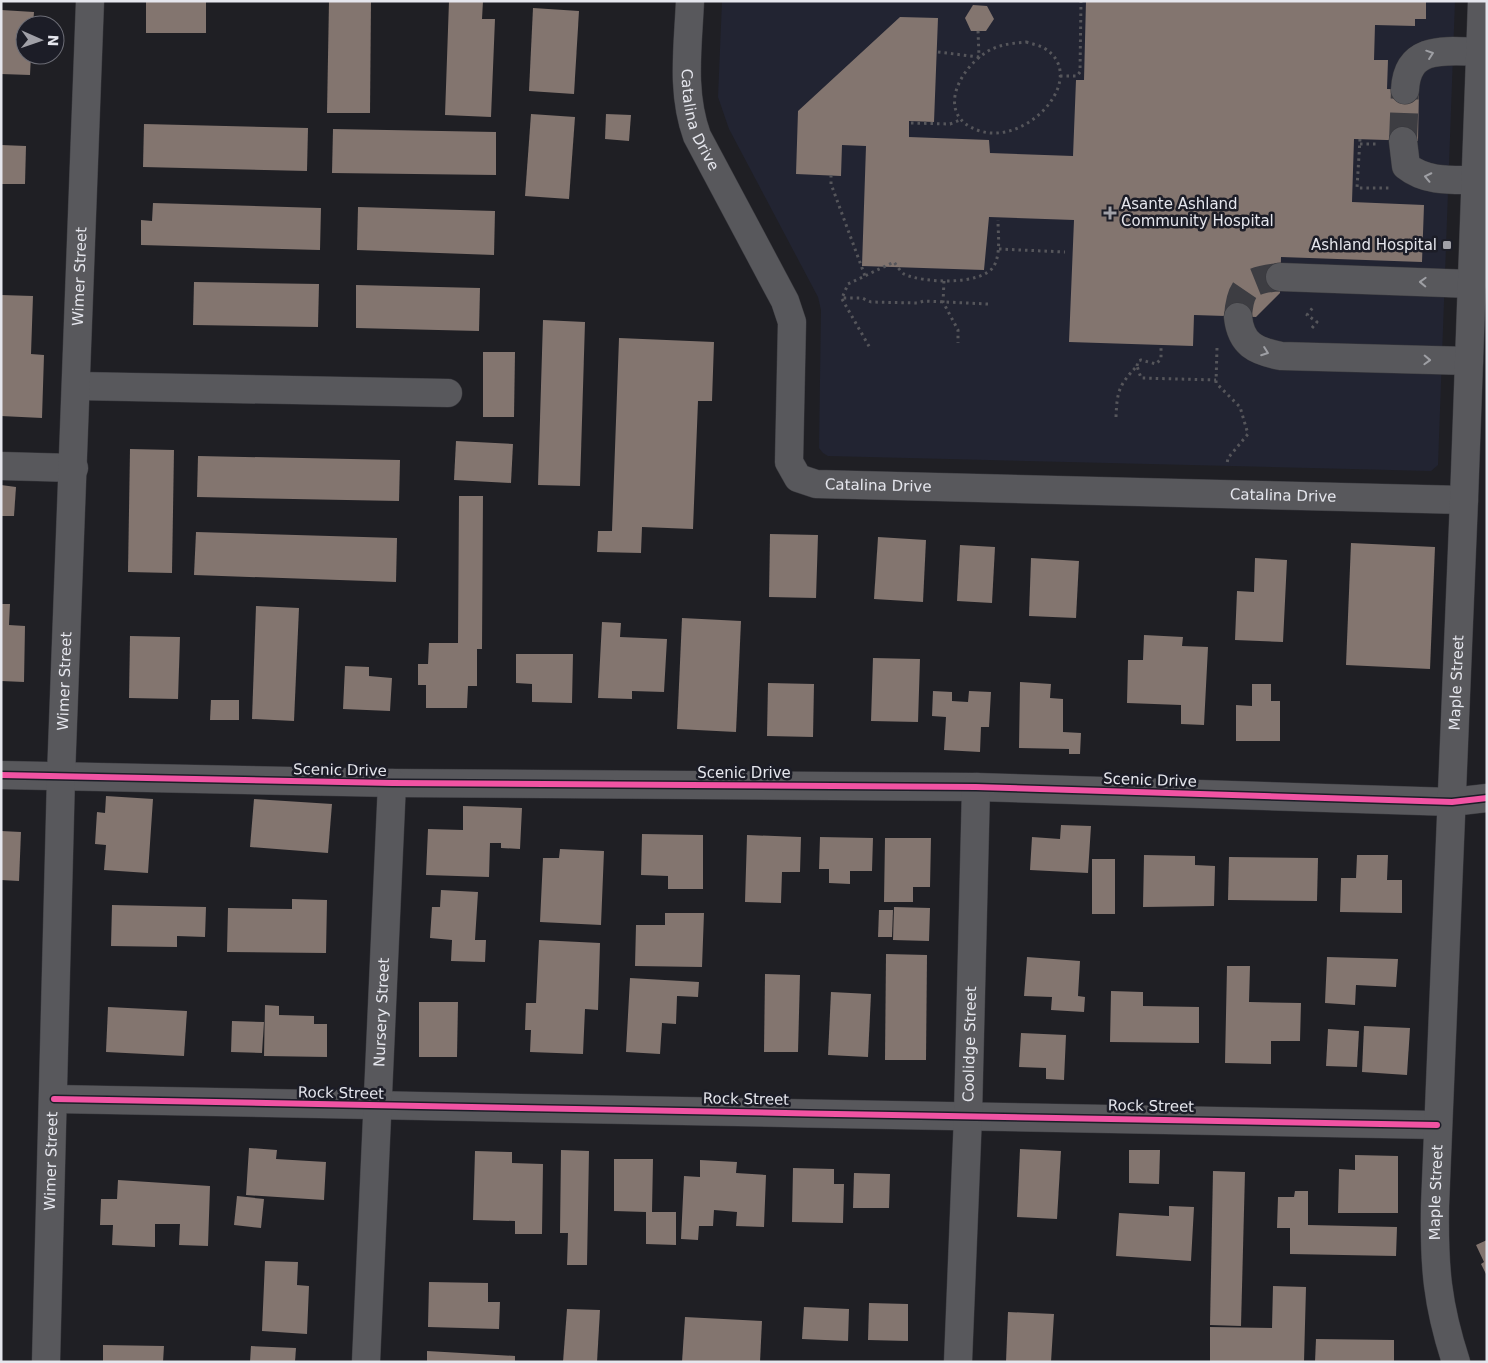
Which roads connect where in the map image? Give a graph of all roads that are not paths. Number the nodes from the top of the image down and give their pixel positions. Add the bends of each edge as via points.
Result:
1 (90, 1) edge
2 (690, 1) edge
3 (1482, 1) edge
4 (1481, 52) junction
5 (1405, 90) tunnel mouth
6 (1403, 141) tunnel mouth
7 (1476, 180) junction
8 (1280, 277) tunnel mouth
9 (1472, 284) junction
10 (1238, 316) tunnel mouth
11 (1469, 361) junction
12 (77, 386) junction
13 (448, 393) dead end
14 (1, 466) edge
15 (74, 468) junction
16 (1464, 500) junction
17 (1, 775) edge
18 (61, 776) junction
19 (392, 784) junction
20 (976, 787) junction
21 (1487, 798) edge
22 (1452, 802) junction
23 (54, 1099) junction
24 (377, 1107) junction
25 (968, 1115) junction
26 (1437, 1125) junction
27 (46, 1362) edge
28 (366, 1362) edge
29 (958, 1362) edge
30 (1456, 1362) edge

1 - 12 street, Wimer Street
2 - 16 street, Catalina Drive via 686,90 689,114 697,136 785,301 792,322 789,462 798,478 816,484
3 - 4 street, Maple Street
5 -> 4 street via 1406,76 1413,62 1429,53
4 - 7 street, Maple Street
7 -> 6 street via 1438,179 1417,174 1406,166
7 - 9 street, Maple Street
9 -> 8 street
9 - 11 street, Maple Street
10 -> 11 street via 1239,330 1248,344 1265,353
11 - 16 street, Maple Street
12 - 13 street
12 - 15 street, Wimer Street
14 - 15 street
15 - 18 street, Wimer Street
16 - 22 street, Maple Street
17 - 18 street, Scenic Drive
18 - 19 street, Scenic Drive
18 - 23 street, Wimer Street
19 - 20 street, Scenic Drive
19 - 24 street, Nursery Street
20 - 22 street, Scenic Drive
20 - 25 street, Coolidge Street
21 - 22 street, Scenic Drive
22 - 26 street, Maple Street
23 - 24 street, Rock Street
23 - 27 street, Wimer Street
24 - 25 street, Rock Street
24 - 28 street, Nursery Street
25 - 26 street, Rock Street
25 - 29 street, Coolidge Street
26 - 30 street, Maple Street via 1434,1266 1439,1304

